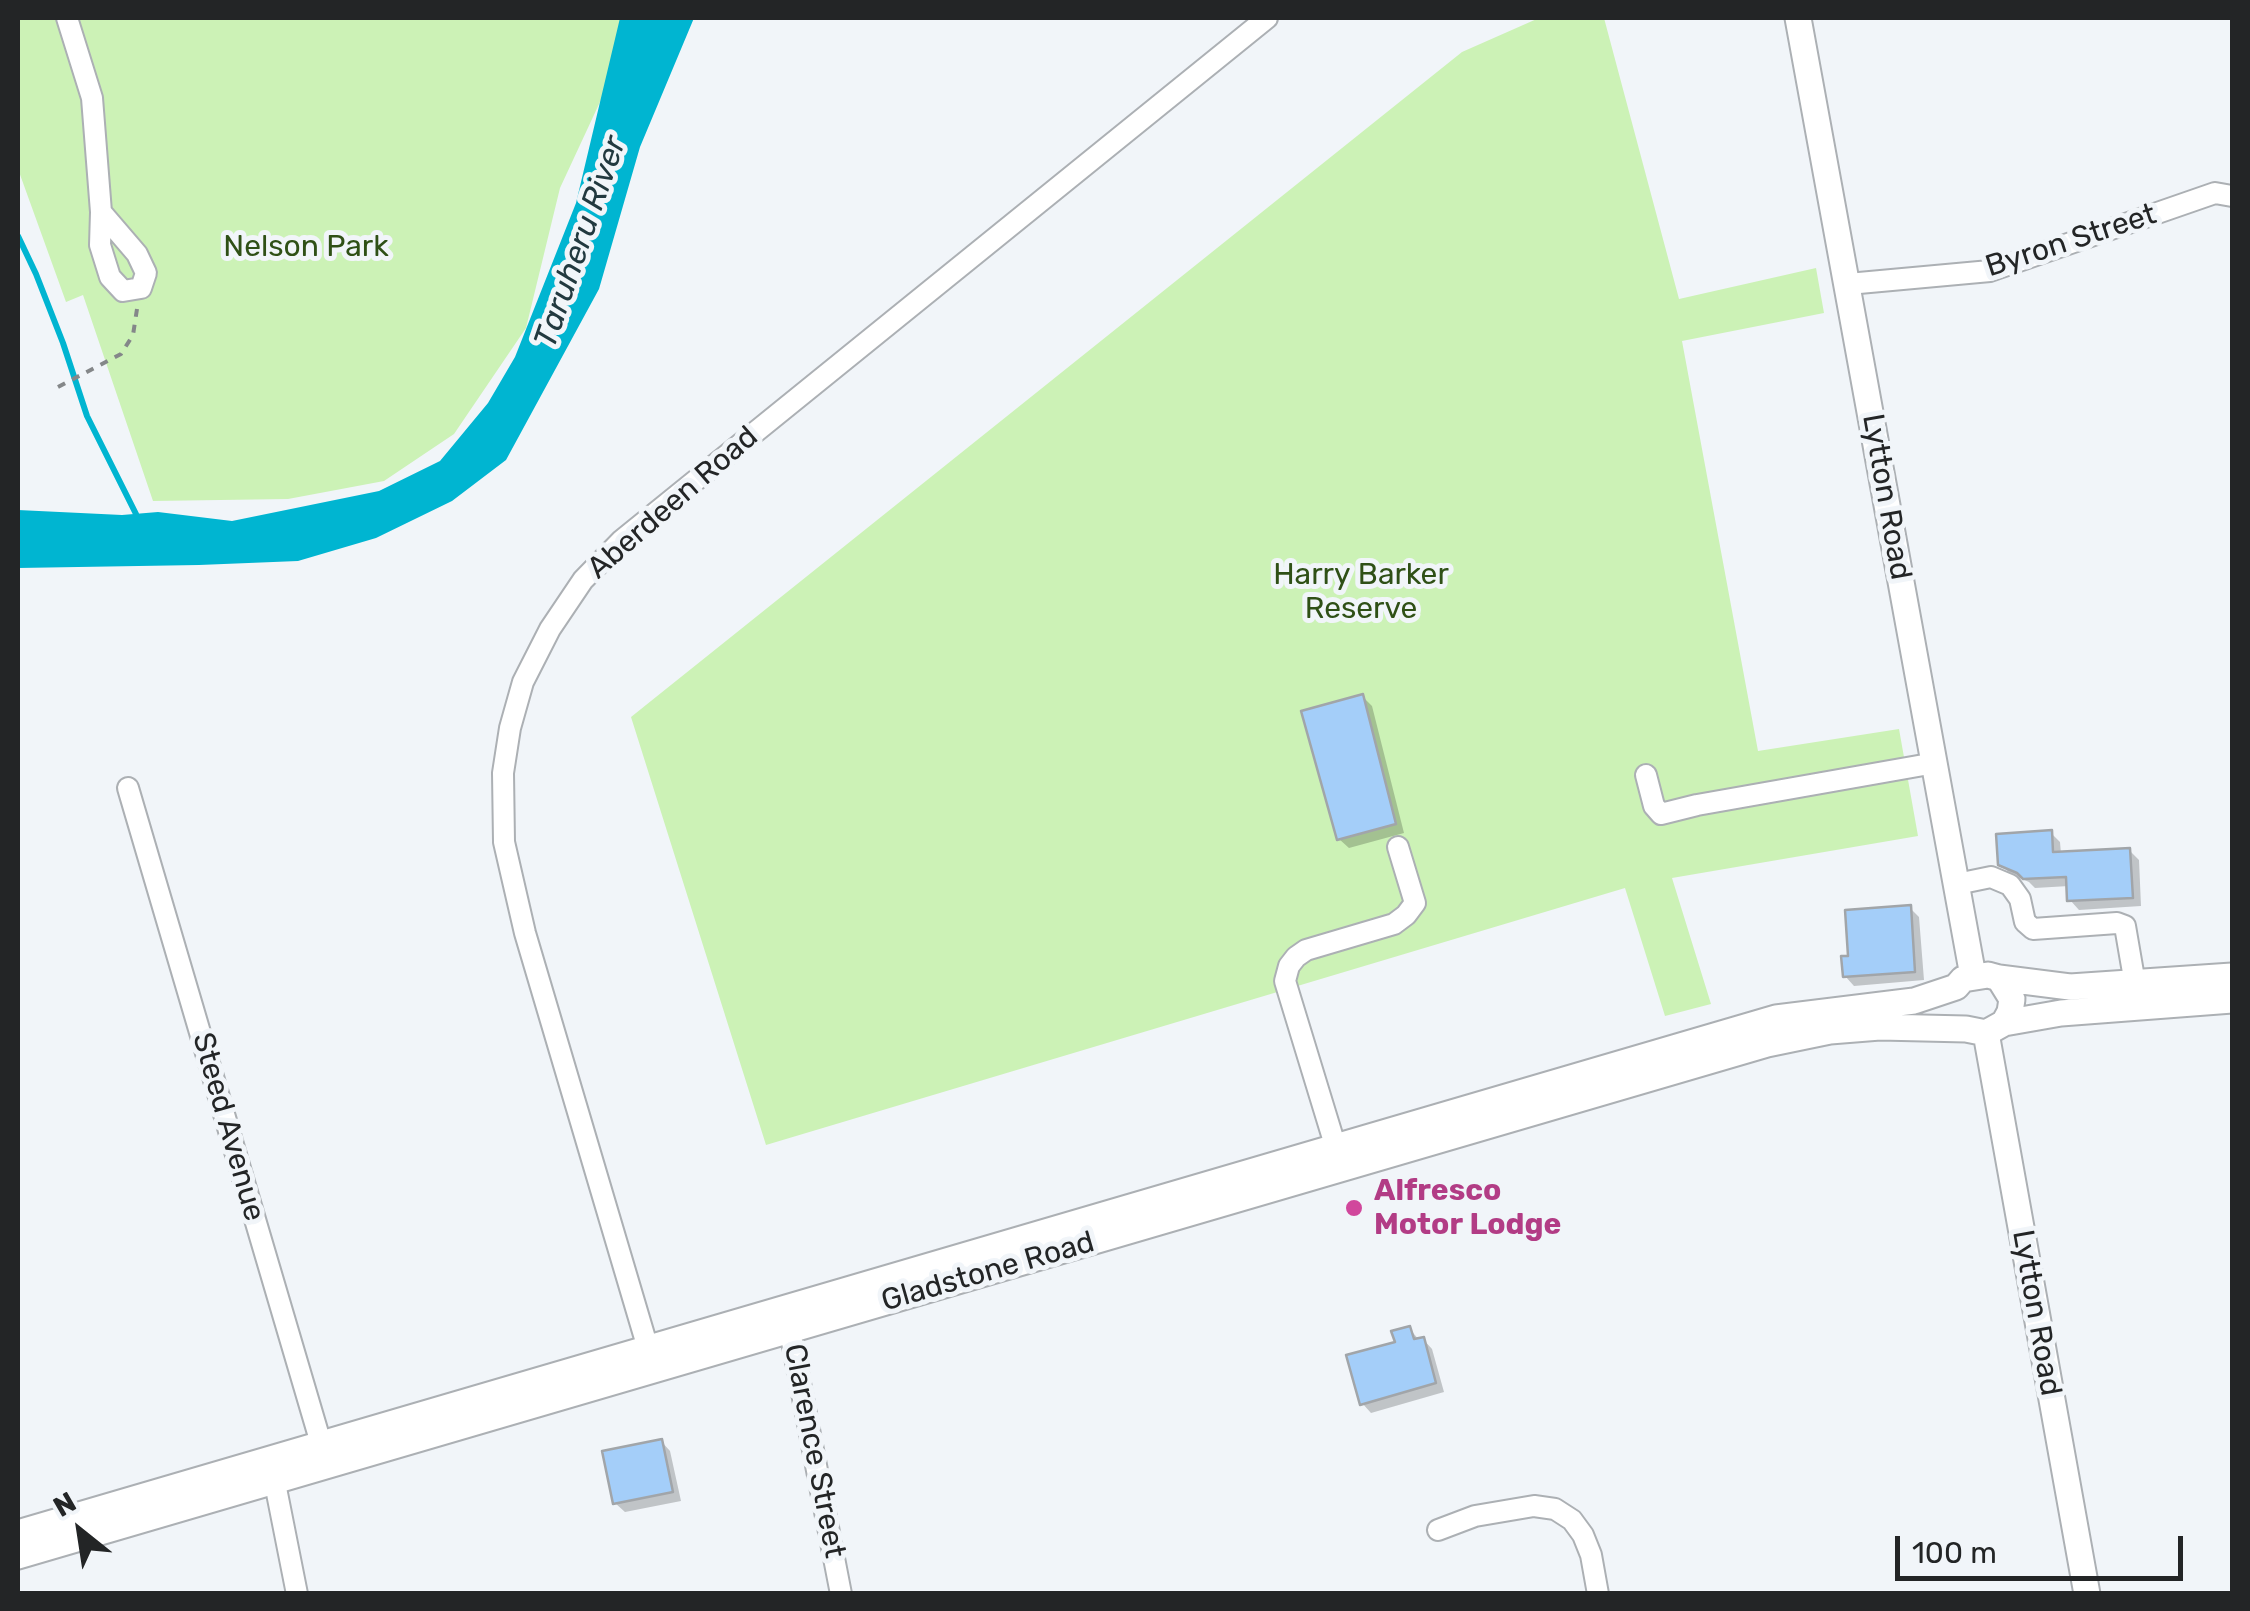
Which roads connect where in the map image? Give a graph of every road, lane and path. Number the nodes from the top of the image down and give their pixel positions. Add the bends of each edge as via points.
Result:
1 (67, 18) edge
2 (1267, 18) edge
3 (1798, 18) edge
4 (2232, 196) edge
5 (101, 212) junction
6 (1848, 284) junction
7 (141, 288) junction
8 (58, 387) dead end
9 (1934, 764) junction
10 (1646, 775) dead end
11 (128, 788) dead end
12 (1398, 847) dead end
13 (1957, 884) junction
14 (2232, 976) edge
15 (1976, 980) junction
16 (2135, 984) junction
17 (2232, 1000) edge
18 (1985, 1028) junction
19 (1340, 1158) junction
20 (788, 1319) junction
21 (651, 1359) junction
22 (324, 1454) junction
23 (272, 1470) junction
24 (1438, 1530) dead end
25 (18, 1532) edge
26 (18, 1556) edge
27 (297, 1594) edge
28 (841, 1594) edge
29 (1598, 1594) edge
30 (2087, 1594) edge

1 - 5 street via 92,98
2 - 21 street, Aberdeen Road via 622,540 582,580 523,682 503,773 504,842
3 - 6 main road, Lytton Road
4 - 6 street, Byron Street via 2214,193 1990,272
5 - 7 street via 137,254 146,273
5 - 7 street via 100,245 110,277 123,291
6 - 9 main road, Lytton Road
7 - 8 path via 133,335 122,354
9 - 10 street via 1660,814
9 - 13 main road, Lytton Road
11 - 22 street, Steed Avenue
12 - 19 street via 1415,903 1406,915 1306,950 1284,981
13 - 15 main road, Lytton Road
13 - 16 street via 1991,877 2010,885 2032,929 2124,926
14 - 16 main road, Gladstone Road
15 - 16 main road, Gladstone Road
15 - 18 main road via 1951,996 1953,1009
15 - 18 main road via 2012,999 2010,1012
15 - 19 main road, Gladstone Road via 1914,1001 1776,1018
17 - 18 main road, Gladstone Road via 2061,1012
18 - 19 main road, Gladstone Road via 1880,1027 1768,1044
18 - 30 main road, Lytton Road
19 - 20 main road, Gladstone Road
20 - 21 main road, Gladstone Road
20 - 28 street, Clarence Street
21 - 22 main road, Gladstone Road
22 - 23 main road, Gladstone Road
23 - 25 main road, Gladstone Road
23 - 26 main road, Gladstone Road
23 - 27 street
24 - 29 street via 1475,1516 1554,1509 1583,1535

